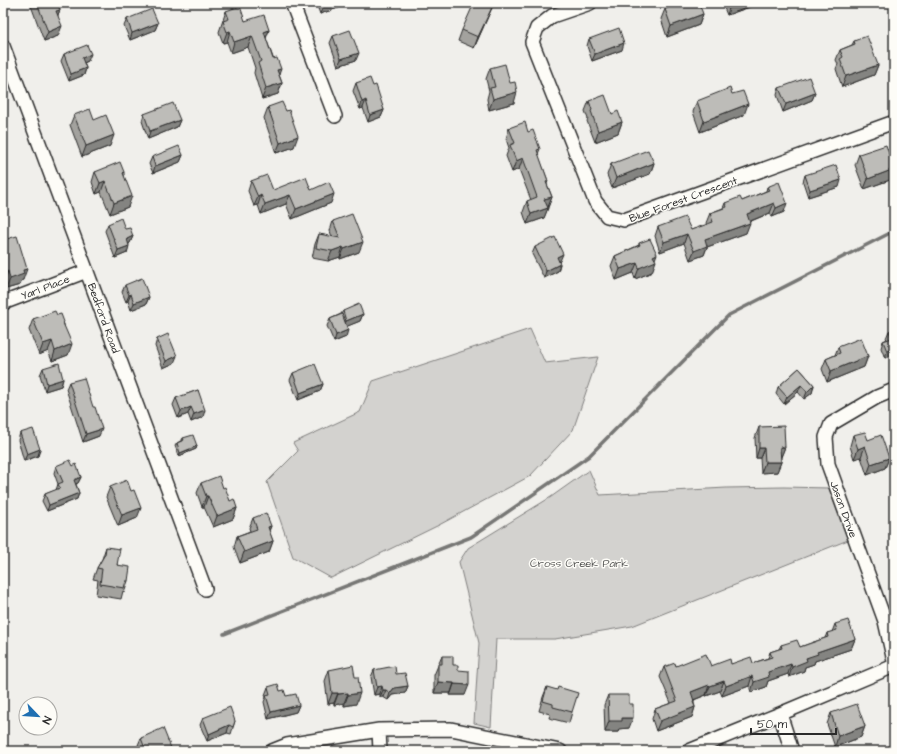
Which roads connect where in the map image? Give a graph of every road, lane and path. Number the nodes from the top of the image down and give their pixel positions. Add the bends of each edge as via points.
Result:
1 (292, 3) edge
2 (590, 3) edge
3 (3, 46) edge
4 (335, 116) dead end
5 (894, 122) edge
6 (87, 271) junction
7 (3, 303) edge
8 (894, 390) edge
9 (205, 589) dead end
10 (894, 661) edge
11 (894, 666) edge
12 (780, 714) junction
13 (379, 730) junction
14 (272, 751) edge
15 (380, 751) edge
16 (560, 751) edge
17 (689, 751) edge
18 (792, 751) edge

1 - 4 street
2 - 5 street, Blue Forest Crescent via 552,16 537,28 532,42 595,201 607,216 624,220
3 - 6 street, Bedford Road
6 - 7 street, Yarl Place
6 - 9 street, Bedford Road
8 - 10 street, Jason Drive via 831,424 826,437 828,464 885,621
11 - 12 street
12 - 17 street
12 - 18 street
13 - 14 street via 287,745
13 - 15 street
13 - 16 street via 451,729

